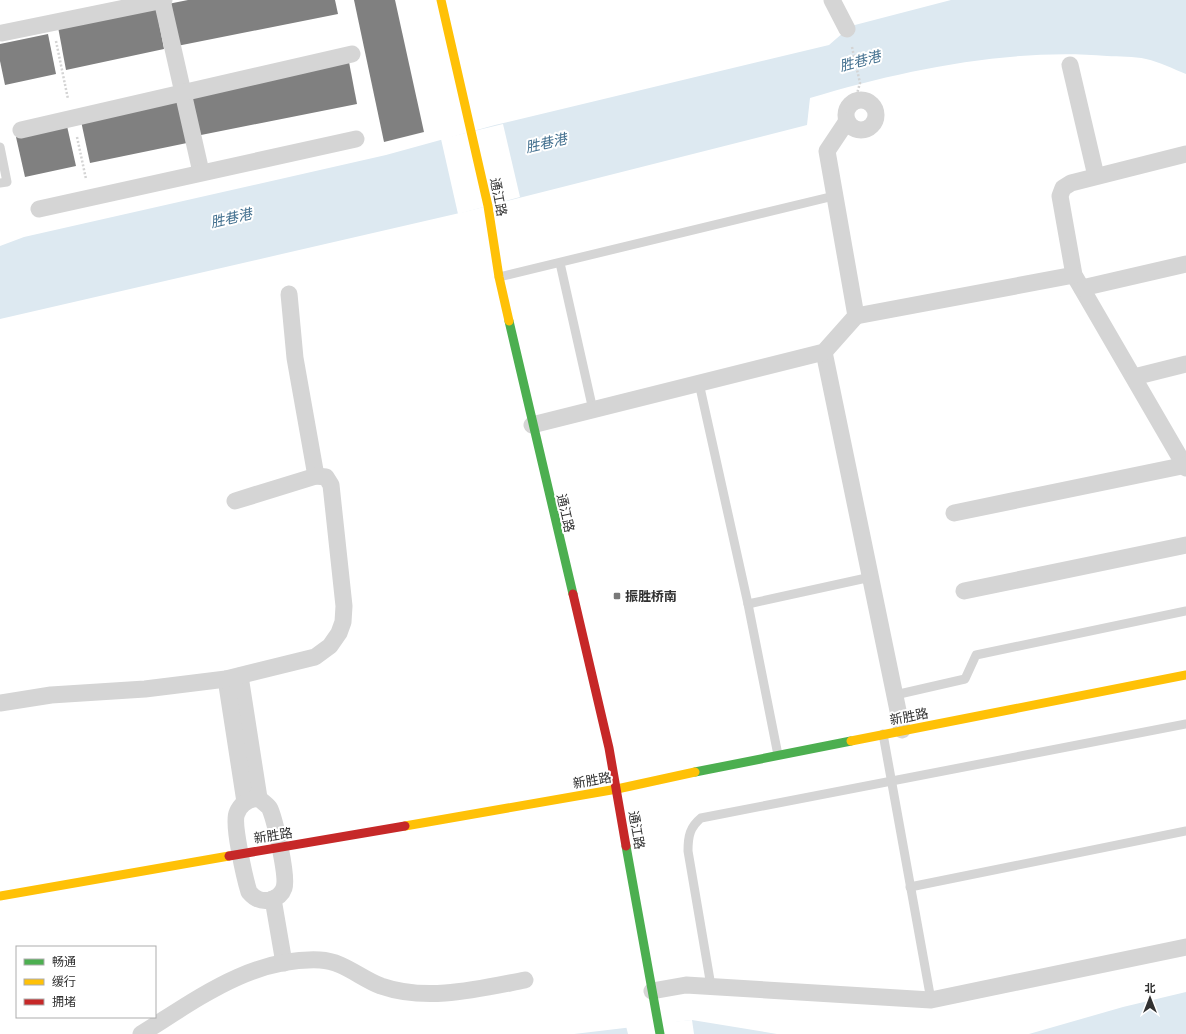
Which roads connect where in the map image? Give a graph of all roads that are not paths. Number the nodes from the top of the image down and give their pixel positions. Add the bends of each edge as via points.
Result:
1 (163, 0) edge
2 (441, 0) edge
3 (832, 0) edge
4 (847, 29) road end
5 (2, 33) dead end
6 (352, 54) dead end
7 (1070, 65) dead end
8 (182, 93) junction
9 (847, 121) junction
10 (21, 130) dead end
11 (356, 139) dead end
12 (0, 147) edge
13 (1186, 154) edge
14 (201, 172) junction
15 (1096, 176) junction
16 (0, 183) edge
17 (834, 196) junction
18 (39, 210) dead end
19 (560, 262) junction
20 (1186, 264) edge
21 (499, 277) junction
22 (1078, 282) junction
23 (289, 294) dead end
24 (856, 316) junction
25 (824, 352) junction
26 (1186, 364) edge
27 (1134, 377) junction
28 (699, 383) junction
29 (592, 410) junction
30 (532, 425) junction
31 (1186, 466) edge
32 (316, 476) junction
33 (235, 501) dead end
34 (954, 513) dead end
35 (1186, 545) edge
36 (870, 577) junction
37 (964, 591) dead end
38 (748, 604) junction
39 (1186, 611) edge
40 (1186, 675) edge
41 (233, 677) junction
42 (895, 695) junction
43 (0, 703) edge
44 (1186, 724) edge
45 (902, 730) junction
46 (883, 734) junction
47 (778, 755) junction
48 (891, 781) junction
49 (616, 789) junction
50 (252, 800) junction
51 (1186, 831) edge
52 (279, 847) junction
53 (241, 853) junction
54 (910, 886) junction
55 (0, 896) edge
56 (268, 900) junction
57 (1186, 947) edge
58 (280, 964) junction
59 (524, 980) dead end
60 (711, 986) junction
61 (652, 992) junction
62 (931, 1000) junction
63 (141, 1034) edge
64 (660, 1034) edge

1 - 5 street
1 - 8 street
2 - 21 street, 通江路 via 488,206
3 - 4 street
6 - 8 street
7 - 15 street
8 - 10 street
8 - 14 street
9 - 9 street via 856,129 862,130 871,126 876,119 875,108 865,100 855,101 848,106
9 - 17 street via 827,151
11 - 14 street
12 - 16 lane via 7,182
13 - 15 street
14 - 18 street
15 - 22 street via 1071,183 1063,188 1060,196
17 - 19 lane
17 - 24 street
19 - 21 lane
19 - 29 lane
20 - 22 street
21 - 30 street, 通江路
22 - 24 street
22 - 27 street
23 - 32 street via 295,358
24 - 25 street
25 - 28 street
25 - 36 street
26 - 27 street
27 - 31 street
28 - 29 street
28 - 38 lane
29 - 30 street
30 - 49 street, 通江路 via 607,741
31 - 34 street
32 - 33 street
32 - 41 street via 326,477 331,485 344,606 339,633 330,646 315,657
35 - 37 street
36 - 38 lane
36 - 42 street
38 - 47 lane
39 - 42 lane via 976,655 965,679
40 - 45 street, 新胜路
41 - 43 street via 145,689 51,695
41 - 50 street
42 - 45 street
44 - 48 lane
45 - 46 street, 新胜路
46 - 47 street, 新胜路
46 - 48 lane
47 - 49 street, 新胜路
48 - 54 lane
48 - 60 lane via 701,818 693,825 688,838 688,851
49 - 52 street, 新胜路
49 - 61 street, 通江路
50 - 52 street via 269,807 275,821
50 - 53 street via 236,813
51 - 54 lane
52 - 53 street, 新胜路
52 - 56 street via 285,887 281,894
53 - 55 street, 新胜路
53 - 56 street via 249,892 255,898
54 - 62 lane
56 - 58 street
57 - 62 street
58 - 59 street via 320,960 338,963 380,986 422,993 461,992
58 - 63 street via 247,972 229,980
60 - 61 street via 686,985
60 - 62 street
61 - 64 street, 通江路

